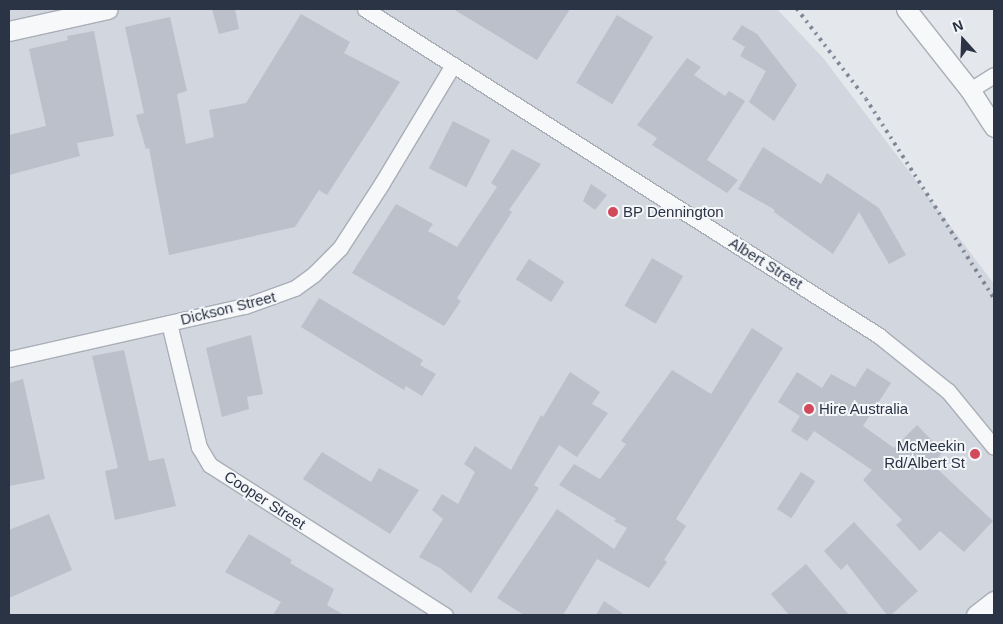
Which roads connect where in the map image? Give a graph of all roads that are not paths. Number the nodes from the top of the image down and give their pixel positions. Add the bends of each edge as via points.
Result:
1 (108, 9) edge
2 (364, 9) edge
3 (906, 9) edge
4 (9, 31) edge
5 (453, 66) junction
6 (994, 75) edge
7 (970, 90) junction
8 (994, 127) edge
9 (169, 323) junction
10 (9, 359) edge
11 (994, 447) edge
12 (994, 601) edge
13 (445, 615) edge
14 (976, 615) edge

1 - 4 street
2 - 5 street, Albert Street
3 - 7 street
5 - 9 street, Dickson Street via 340,248 314,274 275,297
5 - 11 street, Albert Street via 878,335 948,391
6 - 7 street
7 - 8 street
9 - 10 street, Dickson Street
9 - 13 street, Cooper Street via 200,447 210,465
12 - 14 street

